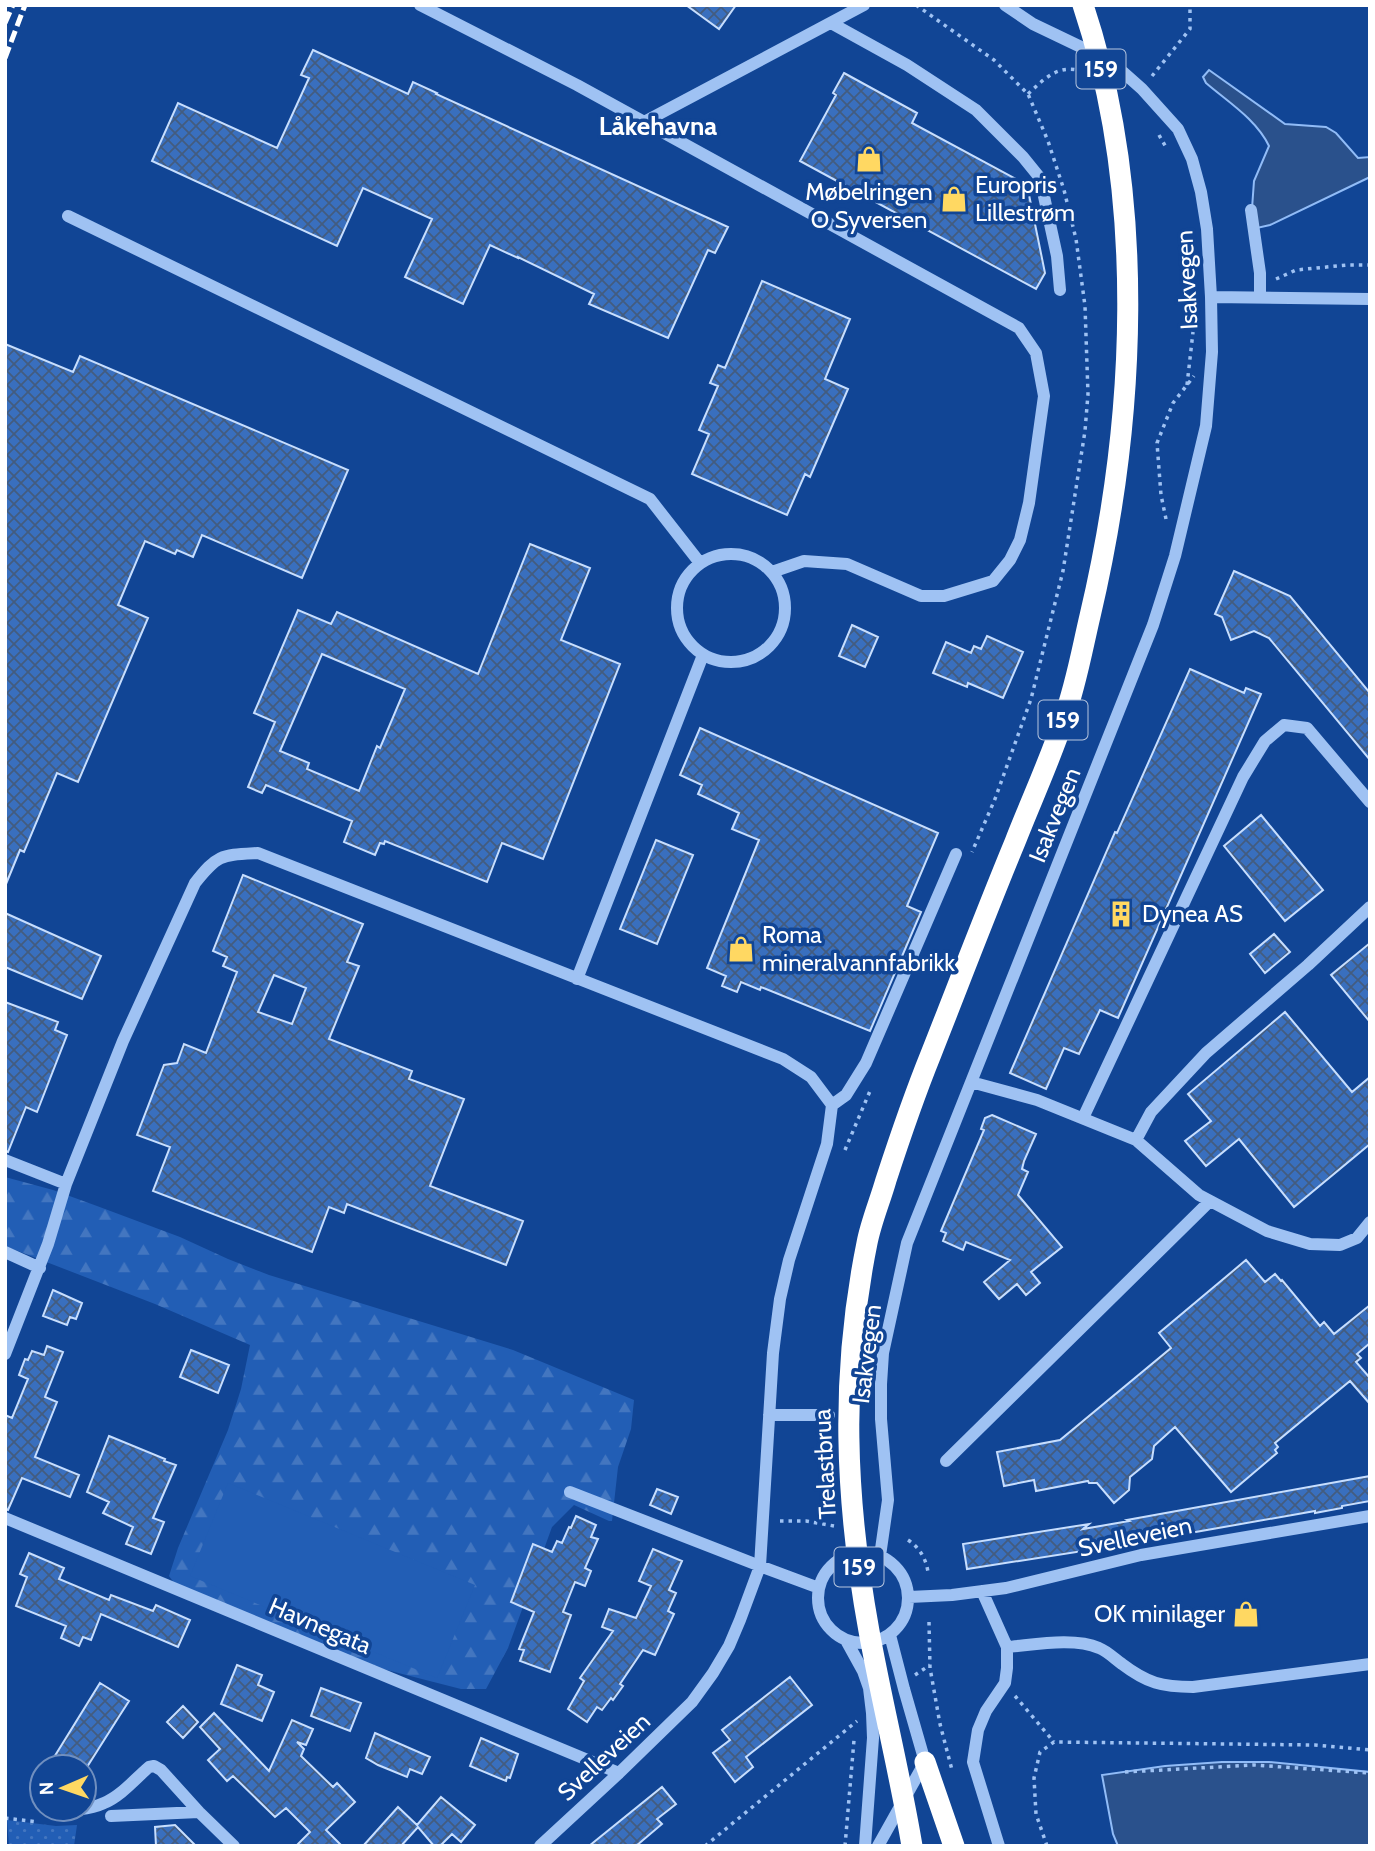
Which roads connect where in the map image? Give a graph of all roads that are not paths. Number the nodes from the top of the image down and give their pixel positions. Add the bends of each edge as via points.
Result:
1 (419, 5) edge
2 (864, 5) edge
3 (1005, 5) edge
4 (1084, 9) edge
5 (831, 23) junction
6 (644, 122) junction
7 (1251, 210) dead end
8 (68, 216) dead end
9 (1060, 290) dead end
10 (1211, 296) junction
11 (1261, 296) junction
12 (1370, 299) edge
13 (700, 563) junction
14 (772, 572) junction
15 (703, 655) junction
16 (1370, 802) edge
17 (957, 855) dead end
18 (1370, 907) edge
19 (577, 979) junction
20 (971, 1082) junction
21 (832, 1105) junction
22 (1083, 1118) junction
23 (1136, 1140) junction
24 (5, 1160) edge
25 (66, 1184) junction
26 (1210, 1201) junction
27 (1370, 1222) edge
28 (5, 1252) edge
29 (40, 1268) junction
30 (5, 1354) edge
31 (769, 1415) junction
32 (829, 1415) dead end
33 (946, 1461) dead end
34 (570, 1492) dead end
35 (1370, 1516) edge
36 (5, 1518) edge
37 (880, 1556) junction
38 (760, 1566) junction
39 (819, 1588) junction
40 (982, 1591) junction
41 (909, 1597) junction
42 (891, 1635) junction
43 (847, 1642) junction
44 (1007, 1647) junction
45 (1370, 1664) edge
46 (925, 1762) junction
47 (620, 1773) junction
48 (98, 1806) edge
49 (199, 1812) junction
50 (111, 1816) dead end
51 (234, 1846) edge
52 (540, 1846) edge
53 (865, 1846) edge
54 (878, 1846) edge
55 (912, 1846) edge
56 (954, 1846) edge
57 (999, 1846) edge

1 - 6 street
2 - 5 street
3 - 10 street, Isakvegen via 1124,73 1178,129 1201,192
4 - 55 highway, Trelastbrua / 159 via 1113,126 1125,228 1124,416 1112,508 1065,716 911,1103 868,1237 850,1357 852,1508 869,1632
5 - 6 street
5 - 9 street via 976,110 1023,157 1040,178
6 - 14 street via 1019,328 1037,353 1044,396 1029,503 1020,540 992,581 944,596 921,596 847,564 804,561
7 - 11 street
8 - 13 street via 650,499
10 - 11 street
10 - 20 street, Isakvegen via 1206,426 1175,556 1153,625
11 - 12 street
13 - 14 street via 725,553 739,554 752,557
13 - 15 street via 682,583 676,610 684,635
14 - 15 street via 785,605 776,638 743,661
15 - 19 street
16 - 22 street via 1307,728 1284,725 1265,741 1243,778
17 - 21 street via 866,1063 846,1095
18 - 23 street via 1206,1053 1151,1112
19 - 21 street via 783,1059 811,1077
19 - 25 street via 257,853 226,855 209,864 195,883 123,1041
20 - 22 street
20 - 37 street, Isakvegen via 907,1243 883,1353 881,1419 888,1500
21 - 31 street, Svelleveien via 827,1144 780,1299
22 - 23 street
23 - 26 street
24 - 25 street
25 - 29 street
26 - 27 street via 1267,1231 1310,1244 1339,1245 1357,1238
26 - 33 street
28 - 29 street
29 - 30 street
31 - 32 street
31 - 38 street, Svelleveien
34 - 38 street
35 - 40 street, Svelleveien via 1141,1555
36 - 47 street, Havnegata
37 - 39 street via 852,1554 838,1560
37 - 41 street via 904,1578
38 - 39 street
38 - 47 street, Svelleveien via 729,1646 713,1673 692,1702
39 - 43 street via 822,1618
40 - 41 street, Svelleveien
40 - 44 street
41 - 42 street via 903,1620
42 - 43 street via 867,1644
42 - 46 street
43 - 53 street via 863,1671 871,1706
44 - 45 street via 1059,1642 1100,1648 1133,1672 1171,1687
44 - 57 street via 1005,1684 978,1730 973,1762
46 - 54 street
46 - 56 highway
47 - 52 street, Svelleveien
48 - 49 street via 151,1766 161,1770
49 - 50 street
49 - 51 street

